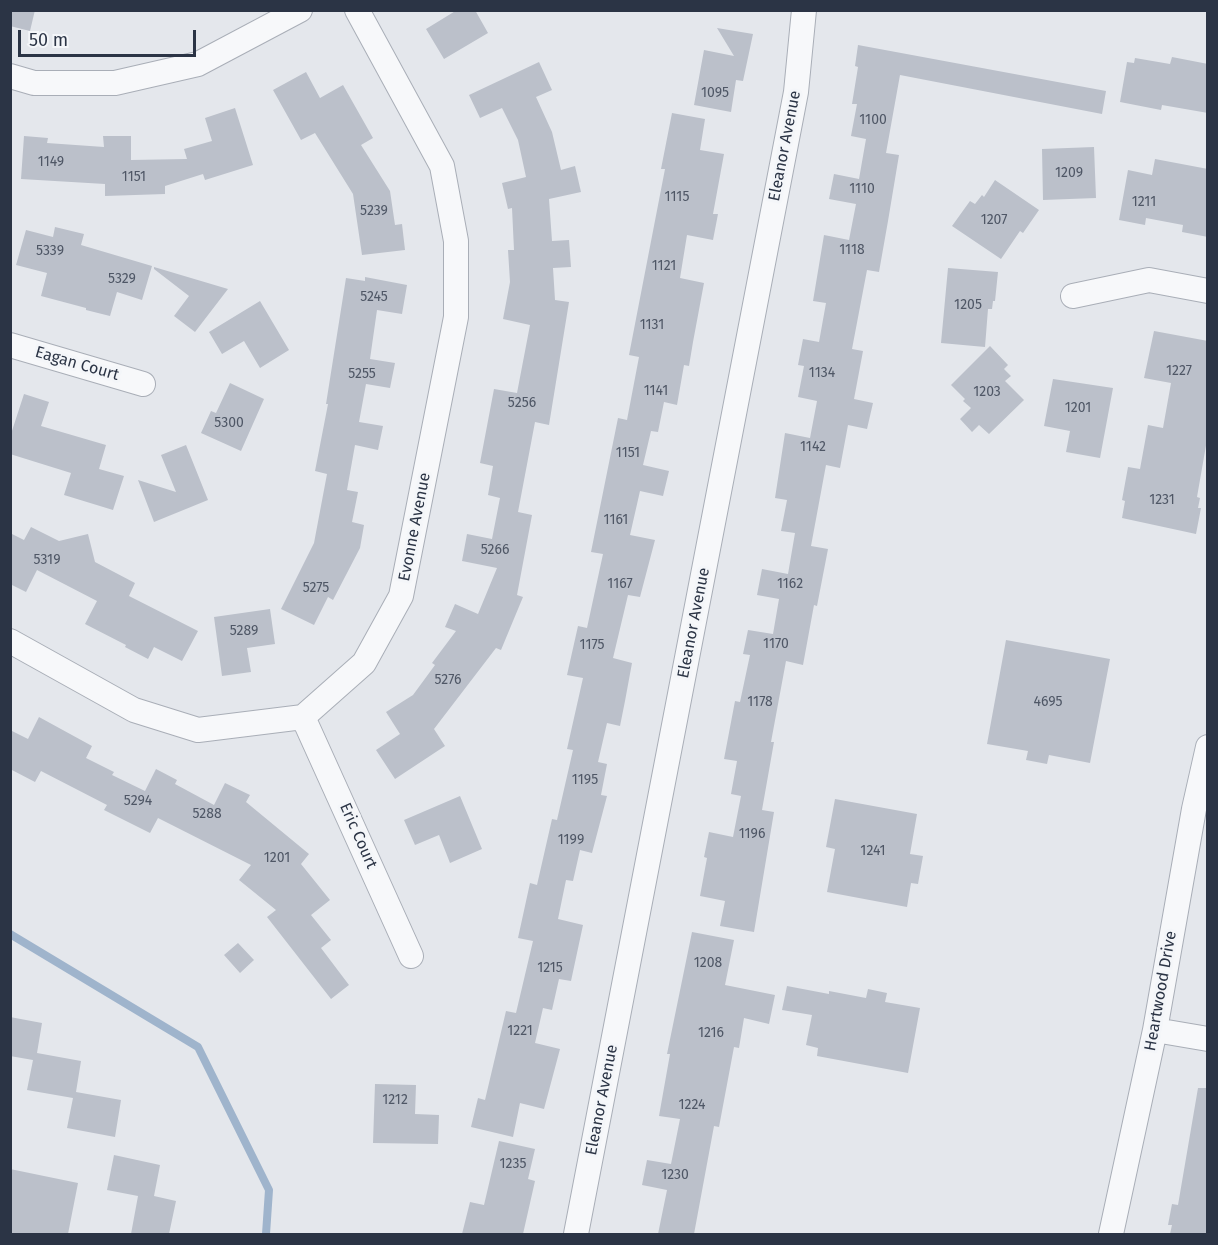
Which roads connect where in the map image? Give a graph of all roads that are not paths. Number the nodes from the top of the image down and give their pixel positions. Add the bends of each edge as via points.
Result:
1 (300, 10) edge
2 (357, 10) edge
3 (804, 10) edge
4 (10, 76) edge
5 (1208, 291) edge
6 (1073, 297) dead end
7 (10, 345) edge
8 (143, 384) dead end
9 (10, 640) edge
10 (303, 717) junction
11 (1208, 747) edge
12 (411, 956) dead end
13 (1155, 1030) junction
14 (1208, 1039) edge
15 (576, 1234) edge
16 (1112, 1234) edge

1 - 4 street via 198,64 125,81 34,82
2 - 10 street, Evonne Avenue via 442,166 456,241 456,317 402,596 364,663
3 - 15 street, Eleanor Avenue via 796,92
5 - 6 street via 1149,280
7 - 8 street, Eagan Court
9 - 10 street via 134,710 198,730
10 - 12 street, Eric Court
11 - 13 street, Heartwood Drive
13 - 14 street
13 - 16 street, Heartwood Drive

